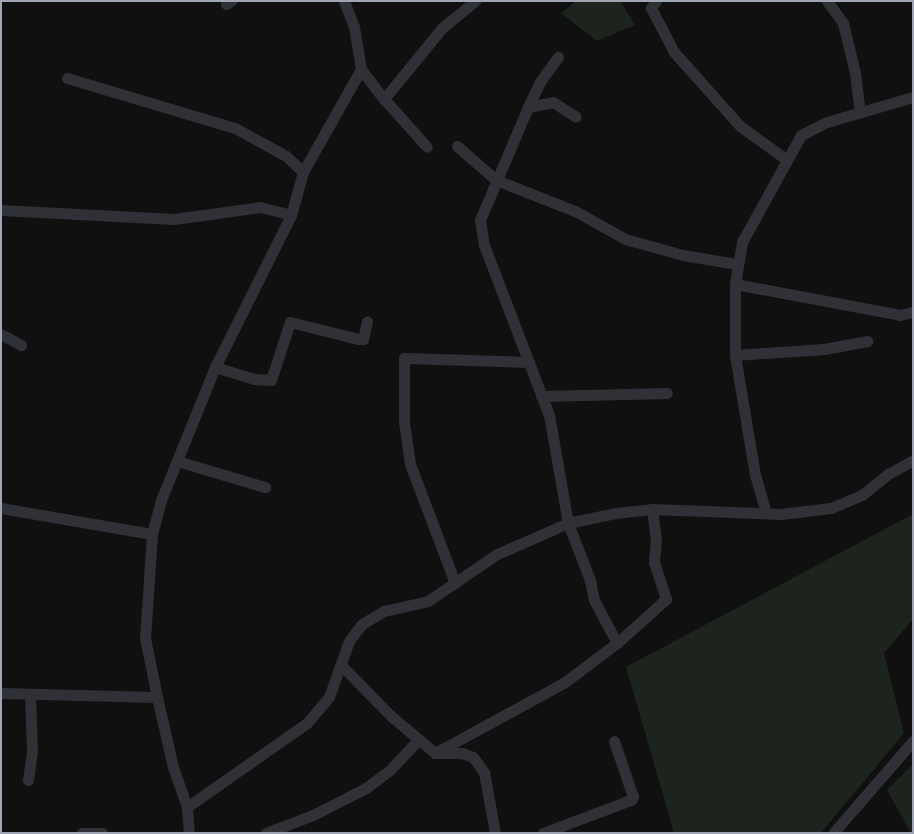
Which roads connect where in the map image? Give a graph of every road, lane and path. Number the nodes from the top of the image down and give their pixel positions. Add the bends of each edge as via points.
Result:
1 (344, 1) edge
2 (475, 1) edge
3 (656, 1) edge
4 (827, 1) edge
5 (558, 57) dead end
6 (361, 68) junction
7 (67, 78) dead end
8 (913, 96) edge
9 (384, 99) junction
10 (528, 107) junction
11 (860, 113) junction
12 (576, 117) dead end
13 (457, 146) dead end
14 (427, 147) dead end
15 (787, 160) junction
16 (303, 172) junction
17 (496, 180) junction
18 (1, 210) edge
19 (291, 215) junction
20 (737, 264) junction
21 (735, 284) junction
22 (913, 312) edge
23 (366, 321) dead end
24 (1, 334) edge
25 (867, 341) dead end
26 (21, 345) dead end
27 (735, 356) junction
28 (529, 362) junction
29 (214, 367) junction
30 (667, 393) dead end
31 (541, 396) junction
32 (913, 460) edge
33 (177, 461) junction
34 (265, 487) dead end
35 (1, 508) edge
36 (652, 509) junction
37 (766, 514) junction
38 (568, 523) junction
39 (152, 534) junction
40 (455, 583) junction
41 (617, 643) junction
42 (342, 666) junction
43 (1, 693) edge
44 (30, 694) junction
45 (157, 697) junction
46 (418, 740) junction
47 (614, 741) dead end
48 (913, 741) edge
49 (435, 753) junction
50 (28, 780) dead end
51 (187, 807) junction
52 (82, 833) edge
53 (102, 833) edge
54 (189, 833) edge
55 (266, 833) edge
56 (495, 833) edge
57 (543, 833) edge
58 (833, 833) edge

1 - 6 street via 354,26
2 - 9 street via 442,28
3 - 15 street via 651,8 674,52 740,126
4 - 11 street via 843,23 855,73
5 - 10 street via 540,82
6 - 9 street
6 - 16 street
7 - 16 street via 235,128 286,156
8 - 11 street
9 - 14 street
10 - 12 street via 553,102
10 - 17 street
11 - 15 street via 801,134
13 - 17 street
15 - 20 street via 742,242
16 - 19 street
17 - 20 street via 575,211 625,239 683,255
17 - 28 street via 480,220 484,245
18 - 19 street via 189,219 248,207
19 - 29 street
20 - 21 street
21 - 22 street via 900,315
21 - 27 street
23 - 29 street via 362,339 290,322 270,380 254,379
24 - 26 street
25 - 27 street via 824,349
27 - 37 street via 755,476
28 - 31 street
28 - 40 street via 404,358 404,422 410,464
29 - 33 street
30 - 31 street
31 - 38 street via 549,415
32 - 37 street via 848,503 818,511
33 - 34 street
33 - 39 street
35 - 39 street
36 - 37 street
36 - 38 street
36 - 41 street via 656,541 654,562 666,599
38 - 40 street via 497,554
38 - 41 street via 590,580 594,600
39 - 45 street via 145,638
40 - 42 street via 428,601 384,611 362,624 349,641
41 - 49 street via 565,682
42 - 46 street
42 - 51 street via 329,697 307,724
43 - 44 street
44 - 45 street
44 - 50 street via 32,751
45 - 51 street via 173,767
46 - 49 street
46 - 55 street via 390,770 366,788 313,815
47 - 57 street via 633,797 631,800
48 - 58 street
49 - 56 street via 462,753 473,757 484,772
51 - 54 street
52 - 53 street

